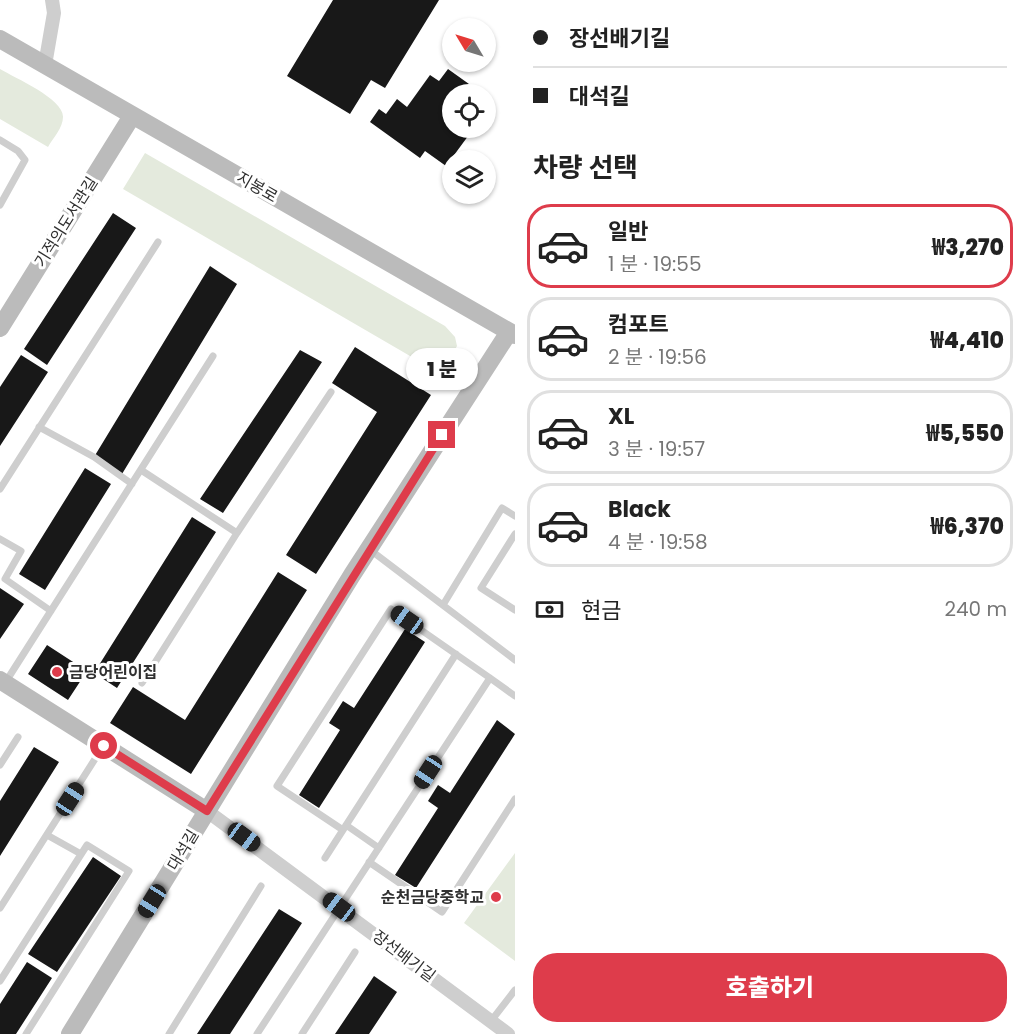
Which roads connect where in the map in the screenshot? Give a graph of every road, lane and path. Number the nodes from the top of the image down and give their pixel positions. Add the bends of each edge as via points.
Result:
1 (52, 0) edge
2 (0, 39) edge
3 (45, 65) junction
4 (132, 116) junction
5 (0, 140) edge
6 (0, 206) edge
7 (158, 242) dead end
8 (0, 328) edge
9 (513, 330) edge
10 (213, 356) dead end
11 (331, 392) dead end
12 (39, 427) junction
13 (141, 470) junction
14 (132, 484) junction
15 (0, 489) edge
16 (515, 516) edge
17 (237, 533) junction
18 (515, 534) edge
19 (0, 539) edge
20 (369, 549) junction
21 (443, 605) junction
22 (515, 610) edge
23 (51, 611) junction
24 (456, 654) junction
25 (515, 660) edge
26 (490, 678) junction
27 (2, 681) edge
28 (142, 683) dead end
29 (515, 696) edge
30 (18, 737) dead end
31 (104, 746) junction
32 (0, 765) edge
33 (515, 799) edge
34 (207, 811) junction
35 (344, 827) junction
36 (47, 835) junction
37 (379, 848) junction
38 (81, 854) junction
39 (325, 858) dead end
40 (369, 862) junction
41 (261, 886) dead end
42 (339, 907) junction
43 (0, 908) edge
44 (355, 952) dead end
45 (0, 981) edge
46 (515, 990) edge
47 (499, 1029) edge
48 (26, 1034) edge
49 (70, 1034) edge
50 (169, 1034) edge
51 (257, 1034) edge
52 (302, 1034) edge

1 - 3 street via 54,13
2 - 3 main road, 지봉로
3 - 4 main road, 지봉로
4 - 8 main road, 기적의도서관길
4 - 9 main road, 지봉로
5 - 6 lane via 18,150 25,160
7 - 12 lane
9 - 20 main road, 대석길
10 - 13 lane
11 - 17 lane
12 - 14 lane via 94,457
12 - 15 lane
13 - 14 lane
13 - 17 lane
14 - 23 lane
16 - 21 lane via 502,508
17 - 28 lane
18 - 22 lane via 481,588
19 - 23 lane via 21,551 5,579
20 - 21 lane
20 - 34 main road, 대석길
21 - 25 lane
23 - 27 lane
24 - 26 lane
24 - 35 lane
24 - 35 lane via 391,609 277,786
26 - 29 lane
26 - 37 lane
27 - 31 main road, 장선배기길
30 - 32 lane
31 - 34 main road, 장선배기길
31 - 36 lane
33 - 40 lane via 442,912
34 - 42 street, 장선배기길
34 - 49 main road, 대석길
35 - 37 lane
35 - 39 lane
36 - 38 lane
36 - 43 lane
37 - 40 lane
38 - 45 lane
38 - 48 lane via 87,845 129,871
40 - 42 lane
41 - 50 lane
42 - 47 street, 장선배기길
42 - 51 lane
44 - 52 lane
46 - 47 lane

